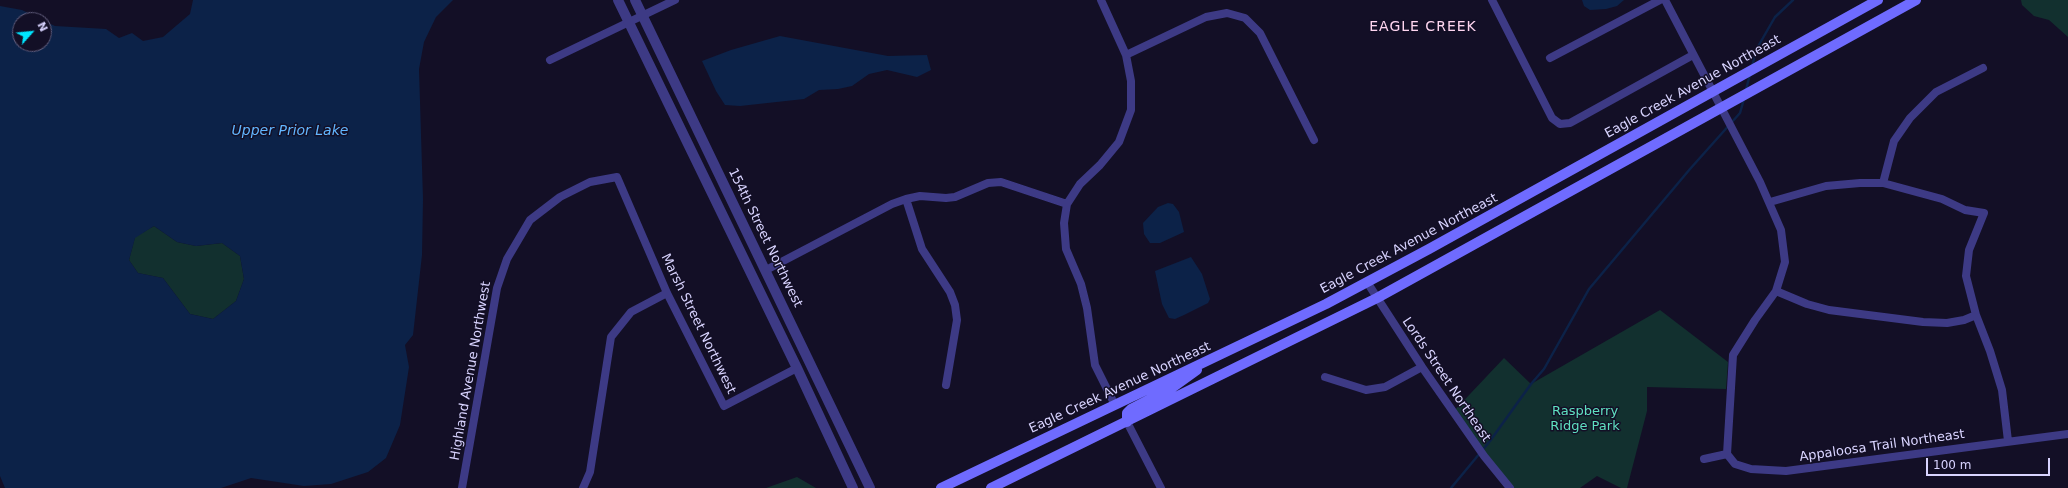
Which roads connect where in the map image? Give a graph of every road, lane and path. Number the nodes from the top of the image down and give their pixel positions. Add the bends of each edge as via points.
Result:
1 (618, 0) edge
2 (635, 0) edge
3 (675, 0) edge
4 (1101, 0) edge
5 (1492, 0) edge
6 (1660, 0) edge
7 (1665, 0) edge
8 (1878, 0) edge
9 (1916, 0) edge
10 (643, 16) junction
11 (629, 22) junction
12 (1126, 55) junction
13 (1693, 55) junction
14 (1550, 58) dead end
15 (550, 60) dead end
16 (1983, 68) dead end
17 (1713, 91) junction
18 (1720, 106) junction
19 (1314, 140) dead end
20 (617, 177) joint
21 (1883, 183) junction
22 (906, 199) junction
23 (1770, 202) junction
24 (1067, 204) junction
25 (766, 270) junction
26 (1367, 282) junction
27 (1776, 291) junction
28 (667, 293) junction
29 (1377, 298) junction
30 (1976, 315) junction
31 (1208, 361) junction
32 (1422, 367) junction
33 (797, 368) junction
34 (1325, 377) dead end
35 (946, 385) dead end
36 (1115, 405) junction
37 (1127, 422) junction
38 (2068, 434) edge
39 (2008, 441) junction
40 (1727, 454) junction
41 (1704, 459) dead end
42 (462, 488) edge
43 (583, 488) edge
44 (853, 488) edge
45 (870, 488) edge
46 (941, 488) edge
47 (991, 488) edge
48 (1161, 488) edge
49 (1510, 488) edge

1 - 11 street
2 - 10 street, 154th Street Northwest
3 - 10 street
4 - 12 street
5 - 13 street via 1552,118 1560,124 1570,123
6 - 14 street
7 - 13 street
8 - 17 main road, Eagle Creek Avenue Northeast
9 - 18 main road
10 - 11 street
10 - 25 street, 154th Street Northwest
11 - 15 street
11 - 33 street
12 - 19 street via 1206,17 1227,13 1246,18 1260,33
12 - 24 street via 1131,110 1119,142 1080,184
13 - 17 street
16 - 21 street via 1936,92 1910,118 1894,140
17 - 18 street
17 - 26 main road, Eagle Creek Avenue Northeast
18 - 23 street
18 - 29 main road
20 - 28 street, Marsh Street Northwest
20 - 42 street, Highland Avenue Northwest via 590,182 560,197 530,220 506,259 496,288
21 - 23 street via 1826,186
21 - 30 street via 1942,199 1965,210 1984,213 1969,250 1966,276
22 - 24 street via 920,196 955,197 988,183 1001,182
22 - 25 street
22 - 35 street via 922,249 950,292 955,305 957,320
23 - 27 street via 1781,230 1785,262
24 - 36 street via 1064,223 1066,249 1081,284 1095,365
25 - 45 street, 154th Street Northwest
26 - 29 street, Lords Street Northeast
26 - 31 main road, Eagle Creek Avenue Northeast
27 - 30 street via 1829,310 1923,322 1947,323
27 - 40 street via 1733,355
28 - 33 street, Marsh Street Northwest via 724,406
28 - 43 street via 631,312 611,337 590,472
29 - 32 street, Lords Street Northeast
29 - 37 main road
30 - 39 street via 2002,390
31 - 36 main road, Eagle Creek Avenue Northeast
31 - 37 main road via 1183,382 1127,412
32 - 34 street via 1385,387 1366,390
32 - 49 street, Lords Street Northeast via 1484,456
33 - 44 street
36 - 46 main road, Eagle Creek Avenue Northeast
37 - 47 main road
37 - 48 street
38 - 39 street, Appaloosa Trail Northeast
39 - 40 street, Appaloosa Trail Northeast via 1786,471 1751,469 1735,464
40 - 41 street

